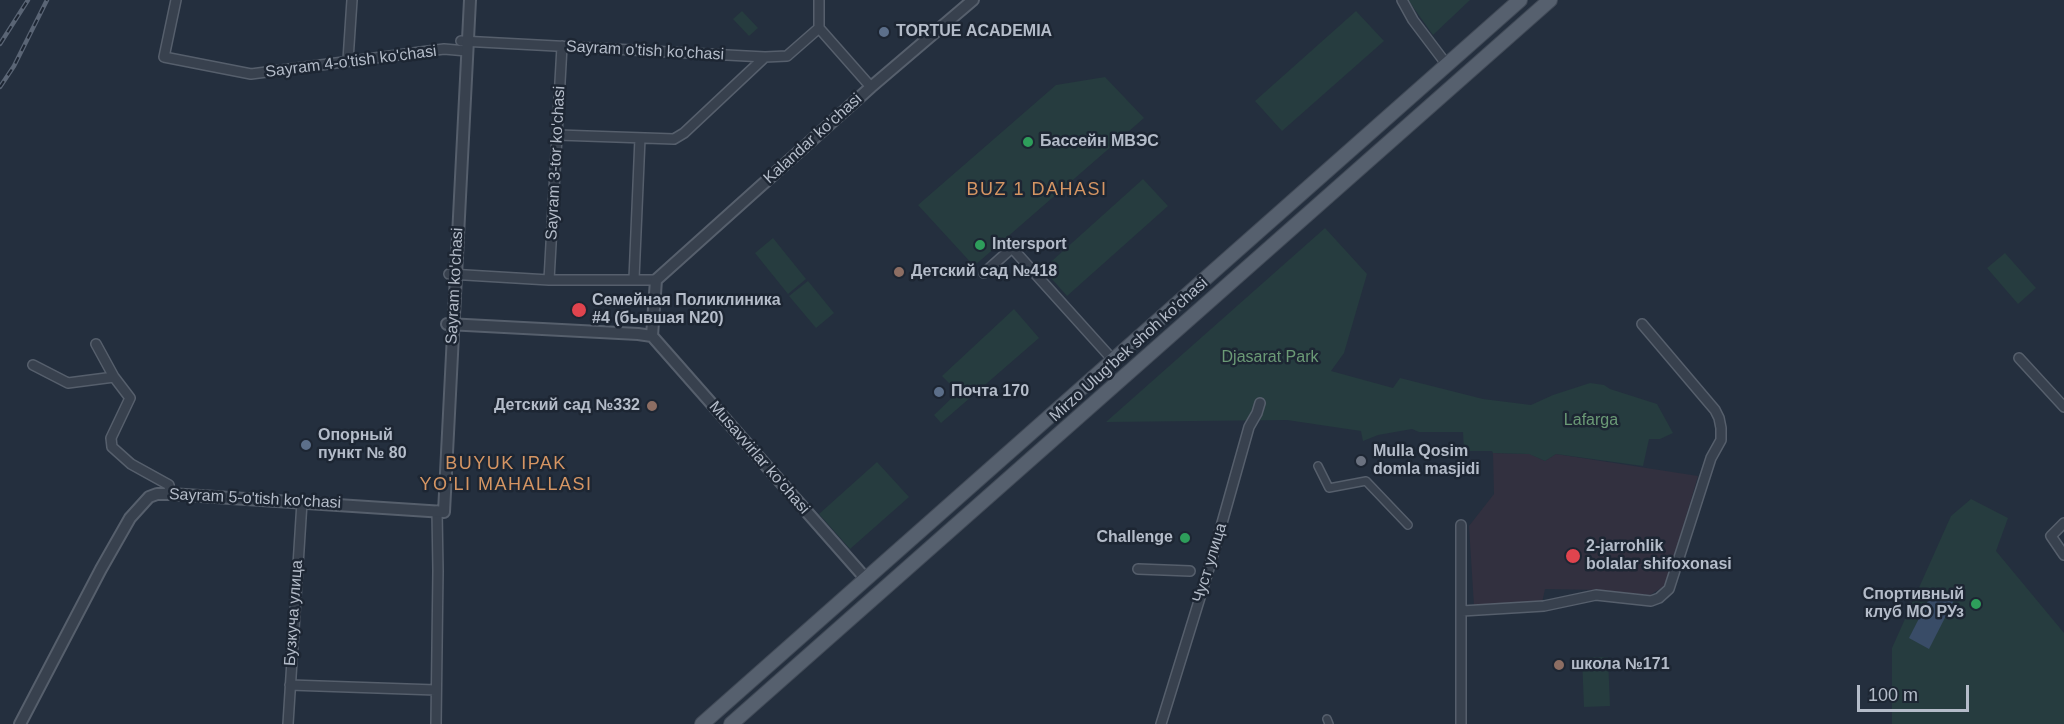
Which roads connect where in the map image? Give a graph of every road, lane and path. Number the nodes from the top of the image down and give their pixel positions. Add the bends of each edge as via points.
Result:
1 (176, 0) edge
2 (352, 0) edge
3 (463, 0) edge
4 (470, 0) edge
5 (819, 0) edge
6 (973, 0) edge
7 (1402, 0) edge
8 (1520, 0) edge
9 (1550, 0) edge
10 (819, 28) junction
11 (464, 46) junction
12 (562, 46) junction
13 (1463, 50) junction
14 (765, 57) junction
15 (348, 60) junction
16 (1447, 65) junction
17 (1476, 65) junction
18 (871, 87) junction
19 (558, 135) junction
20 (640, 138) junction
21 (984, 273) dead end
22 (452, 274) junction
23 (634, 279) junction
24 (549, 280) junction
25 (656, 280) junction
26 (450, 324) junction
27 (1642, 324) dead end
28 (652, 336) junction
29 (96, 344) dead end
30 (2019, 358) dead end
31 (1113, 360) junction
32 (33, 365) dead end
33 (114, 377) junction
34 (1260, 403) dead end
35 (2064, 407) edge
36 (1318, 466) dead end
37 (170, 494) junction
38 (302, 502) junction
39 (440, 511) junction
40 (2064, 522) edge
41 (1408, 525) dead end
42 (1461, 525) dead end
43 (909, 541) junction
44 (2064, 555) edge
45 (921, 556) junction
46 (1138, 569) dead end
47 (1190, 571) dead end
48 (866, 579) junction
49 (1462, 611) junction
50 (290, 685) junction
51 (436, 690) junction
52 (20, 724) edge
53 (288, 724) edge
54 (436, 724) edge
55 (702, 724) edge
56 (731, 724) edge
57 (1161, 724) edge
58 (1461, 724) edge

1 - 15 street, Sayram 4-o'tish ko'chasi via 164,57 255,74
2 - 15 street
3 - 11 street, Sayram ko'chasi
4 - 11 street, Sayram ko'chasi
5 - 10 street
6 - 18 street, Kalandar ko'chasi
7 - 16 street
8 - 13 main road, Mirzo Ulug'bek shoh ko'chasi
9 - 17 main road, Mirzo Ulug'bek shoh ko'chasi
10 - 14 street, Sayram o'tish ko'chasi via 787,56
10 - 18 street
11 - 12 street, Sayram o'tish ko'chasi
11 - 15 street, Sayram 4-o'tish ko'chasi
11 - 22 street, Sayram ko'chasi
12 - 14 street, Sayram o'tish ko'chasi
12 - 19 street, Sayram 3-tor ko'chasi
13 - 16 main road, Mirzo Ulug'bek shoh ko'chasi
13 - 17 main road
14 - 20 street via 681,135 670,139
16 - 31 main road, Mirzo Ulug'bek shoh ko'chasi
17 - 45 main road, Mirzo Ulug'bek shoh ko'chasi
18 - 25 street, Kalandar ko'chasi
19 - 20 street
19 - 24 street, Sayram 3-tor ko'chasi
20 - 23 street
21 - 31 street via 1012,248
22 - 24 street
22 - 26 street, Sayram ko'chasi
23 - 24 street
23 - 25 street
25 - 28 street
26 - 28 street
26 - 39 street, Sayram ko'chasi
27 - 49 street via 1715,410 1721,428 1721,440 1711,458 1669,588 1651,601 1596,595 1544,606
28 - 48 street, Musavvirlar ko'chasi
29 - 33 street
30 - 35 street
31 - 43 main road, Mirzo Ulug'bek shoh ko'chasi
32 - 33 street via 72,383
33 - 37 street via 130,398 111,438 112,447 130,464 169,485
34 - 57 street, Чуст улица via 1249,427
36 - 41 street via 1329,488 1366,482
37 - 38 street, Sayram 5-o'tish ko'chasi
37 - 52 street, Sayram 5-o'tish ko'chasi via 146,498 130,518
38 - 39 street, Sayram 5-o'tish ko'chasi
38 - 50 street, Бузкуча улица
39 - 51 street, Sayram ko'chasi
40 - 44 street via 2051,536
42 - 49 street
43 - 45 main road
43 - 48 main road, Mirzo Ulug'bek shoh ko'chasi
45 - 56 main road, Mirzo Ulug'bek shoh ko'chasi
46 - 47 street
48 - 55 main road, Mirzo Ulug'bek shoh ko'chasi
49 - 58 street
50 - 51 street
50 - 53 street, Бузкуча улица
51 - 54 street, Sayram ko'chasi

